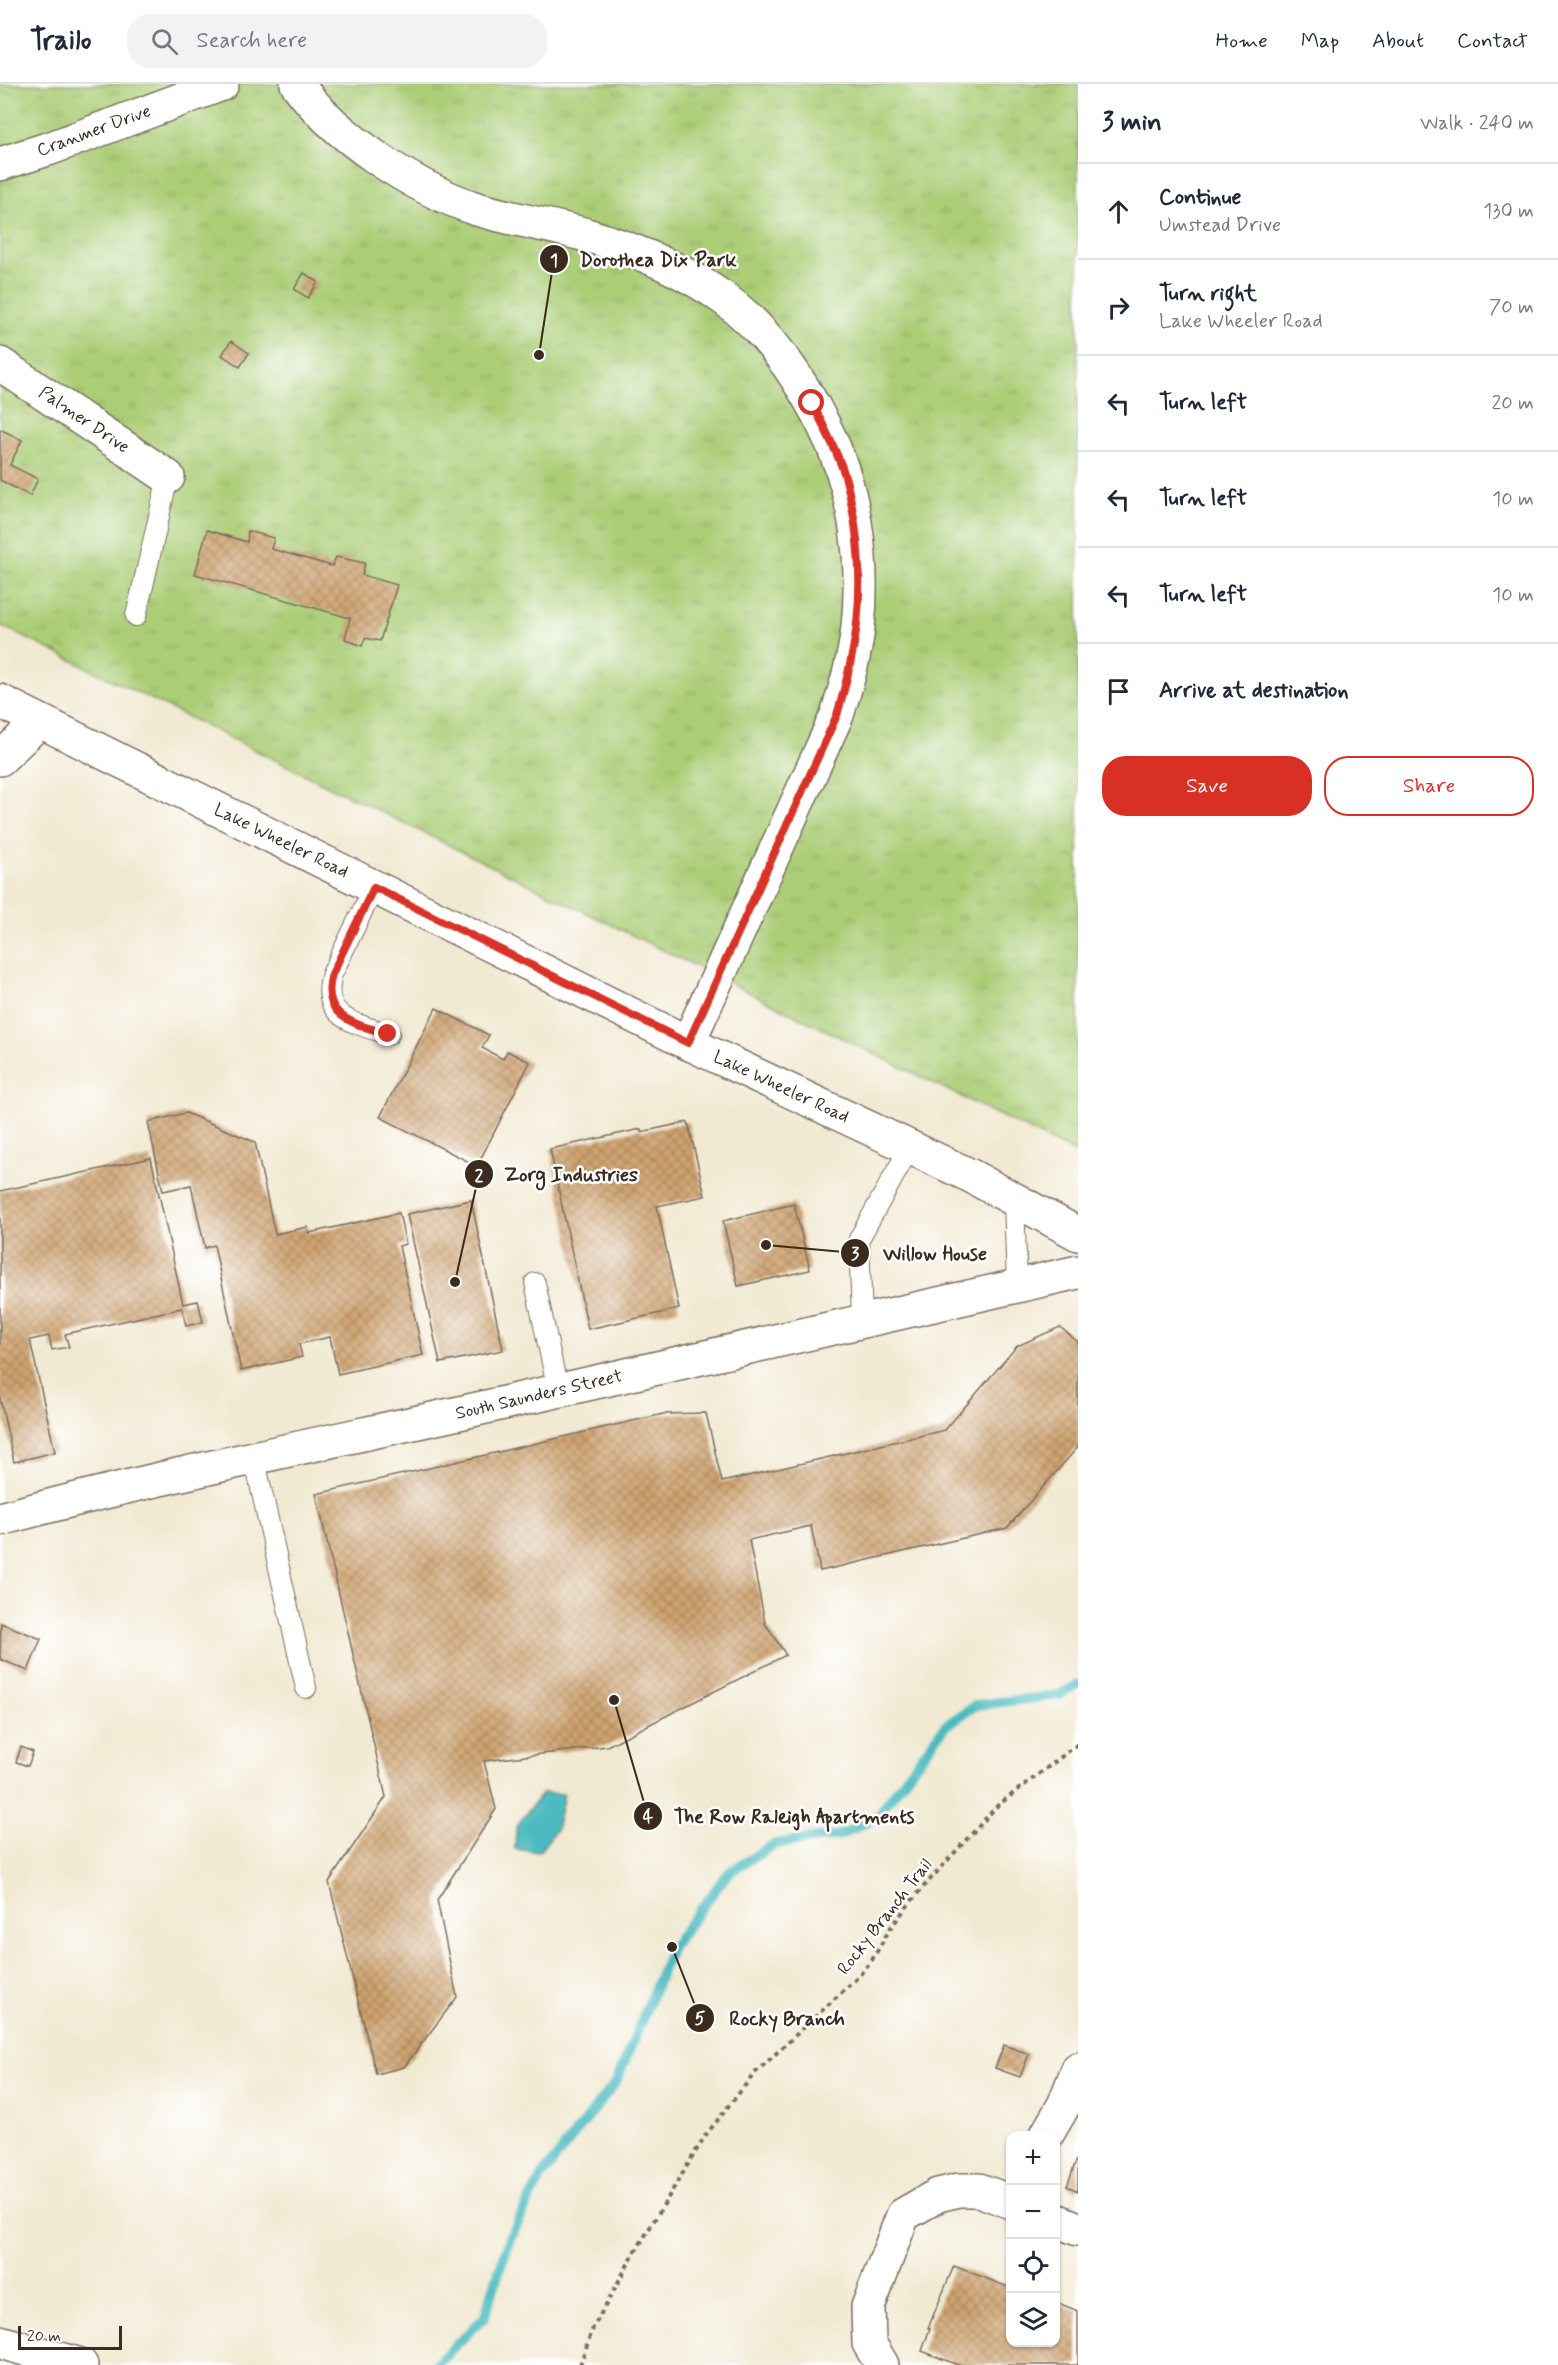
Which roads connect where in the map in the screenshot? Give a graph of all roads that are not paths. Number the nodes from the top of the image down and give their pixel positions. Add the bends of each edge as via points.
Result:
1 (222, 84) edge
2 (297, 84) edge
3 (0, 164) edge
4 (0, 364) edge
5 (168, 477) joint
6 (136, 616) dead end
7 (0, 701) edge
8 (39, 722) junction
9 (0, 759) edge
10 (374, 887) junction
11 (388, 1034) dead end
12 (688, 1043) junction
13 (910, 1147) junction
14 (1014, 1199) junction
15 (1078, 1234) edge
16 (1078, 1272) edge
17 (535, 1283) dead end
18 (1017, 1286) junction
19 (862, 1320) junction
20 (558, 1391) junction
21 (254, 1457) junction
22 (0, 1519) edge
23 (306, 1688) dead end
24 (1078, 2069) edge
25 (1049, 2131) edge
26 (1006, 2199) edge
27 (1060, 2222) edge
28 (1078, 2229) edge
29 (0, 2342) edge
30 (81, 2365) edge
31 (882, 2365) edge

1 - 3 main road, Cranmer Drive
2 - 12 main road via 336,125 421,186 475,208 590,236 642,254 724,299 784,359 812,403 844,471 859,554 858,628 851,669 837,715
4 - 5 main road, Palmer Drive
5 - 6 lane
7 - 8 main road, Lake Wheeler Road
8 - 9 main road
8 - 10 main road, Lake Wheeler Road
10 - 11 lane via 328,986 339,1015
10 - 12 main road, Lake Wheeler Road
12 - 13 main road, Lake Wheeler Road
13 - 14 main road, Lake Wheeler Road
13 - 19 lane via 859,1239
14 - 15 main road, Lake Wheeler Road
14 - 18 lane
16 - 18 main road, South Saunders Street
17 - 20 lane
18 - 19 main road, South Saunders Street
19 - 20 main road, South Saunders Street
20 - 21 main road, South Saunders Street
21 - 22 main road, South Saunders Street
21 - 23 lane
24 - 25 main road
26 - 31 main road via 980,2190 959,2190 939,2195 903,2215 868,2307 869,2343
27 - 28 main road
29 - 30 main road

